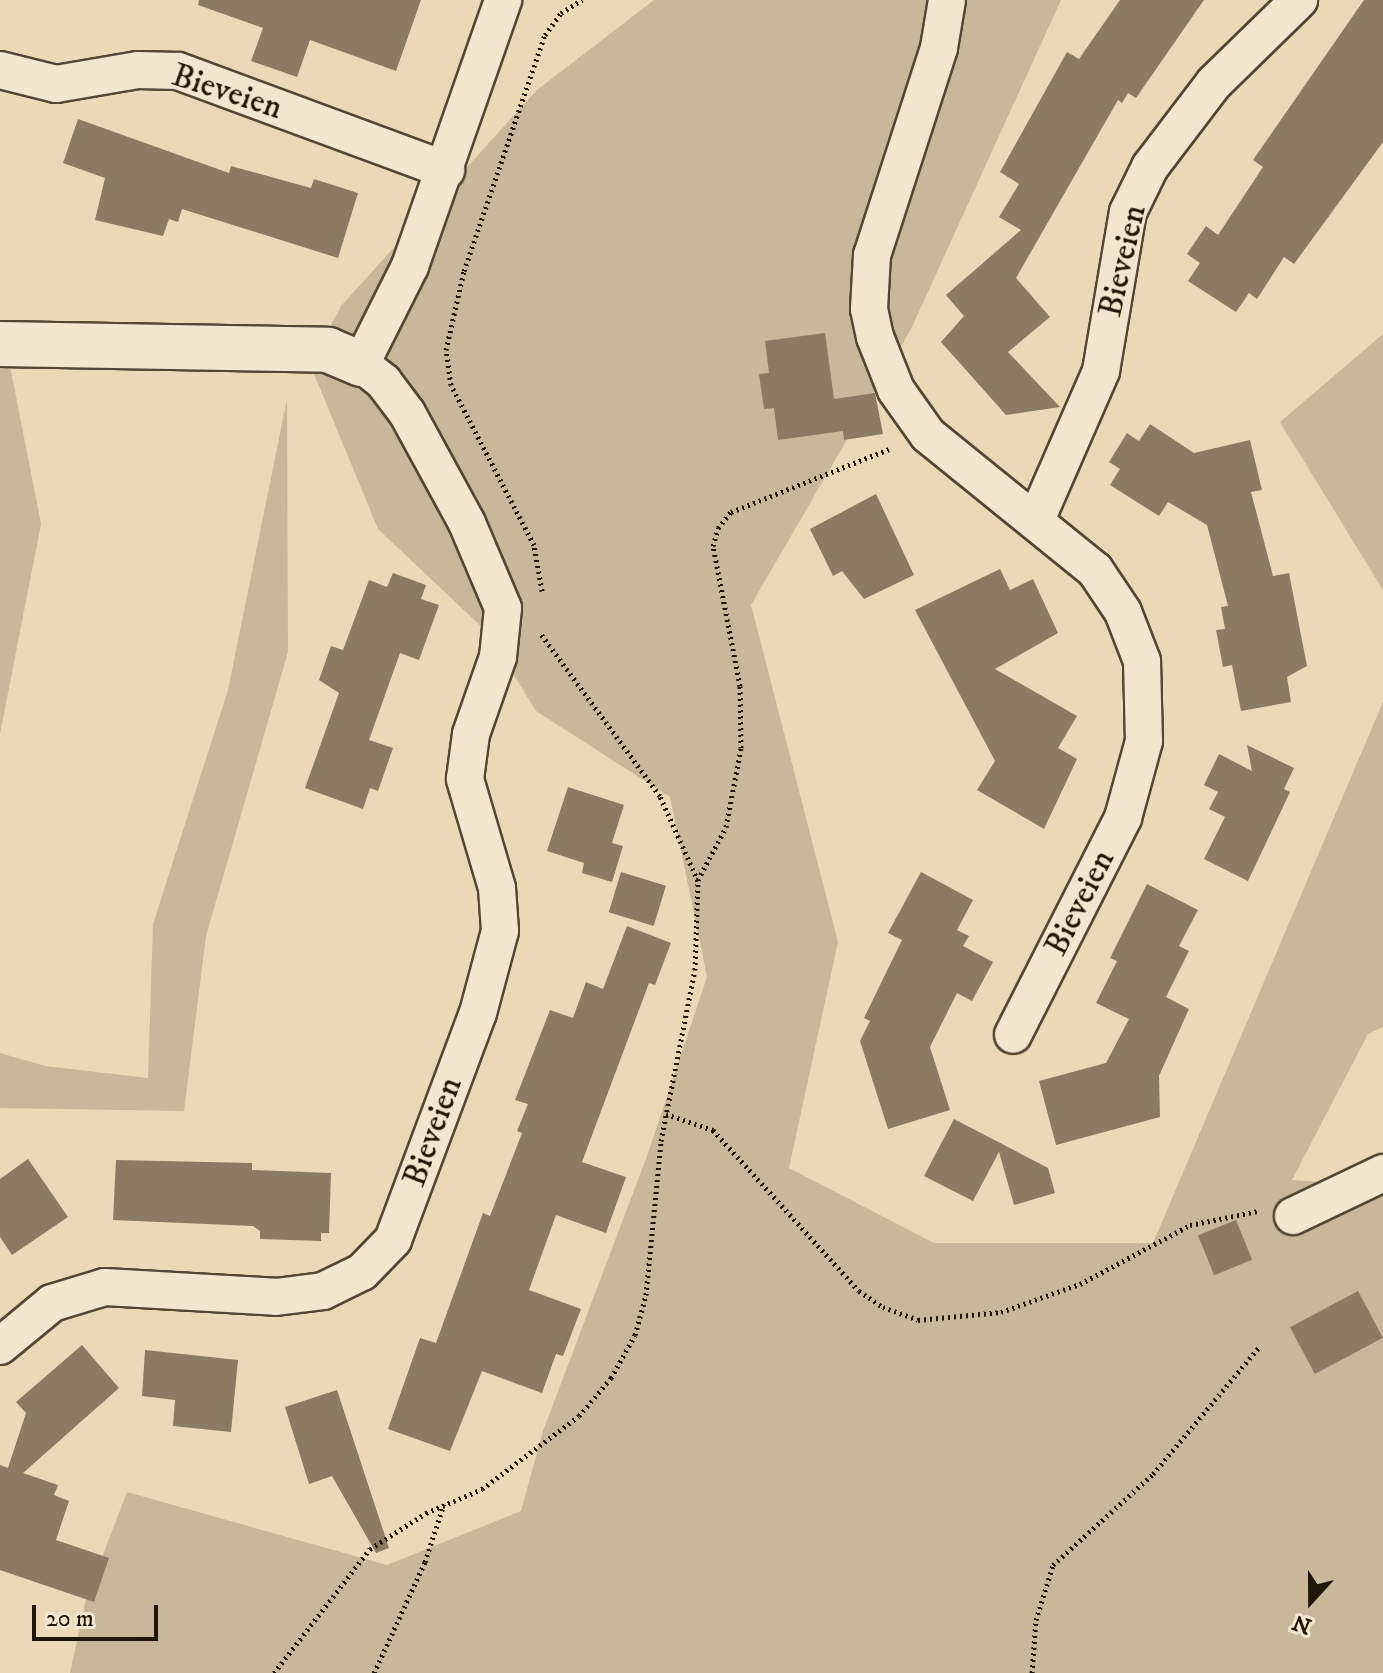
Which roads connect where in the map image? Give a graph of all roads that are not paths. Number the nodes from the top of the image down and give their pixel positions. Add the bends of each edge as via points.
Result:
1 (503, 0) edge
2 (947, 0) edge
3 (1299, 0) edge
4 (0, 70) edge
5 (446, 170) junction
6 (0, 344) edge
7 (361, 364) junction
8 (1036, 520) junction
9 (1013, 1035) dead end
10 (1383, 1173) edge
11 (1293, 1216) road end
12 (0, 1346) edge

1 - 5 street
2 - 8 street, Bieveien via 939,48 872,255 869,309 896,390 928,435
3 - 8 street, Bieveien via 1214,83 1150,167 1128,212 1101,371
4 - 5 street, Bieveien via 56,84 138,70 178,71
5 - 7 street via 410,266
6 - 7 street, Bieveien via 328,350
7 - 12 street, Bieveien via 384,382 407,413 467,523 503,608 498,657 471,734 465,779 497,888 500,931 478,1013 393,1240 362,1272 323,1291 276,1297 105,1287 52,1303
8 - 9 street, Bieveien via 1095,570 1123,612 1142,661 1144,741 1123,818
10 - 11 street

